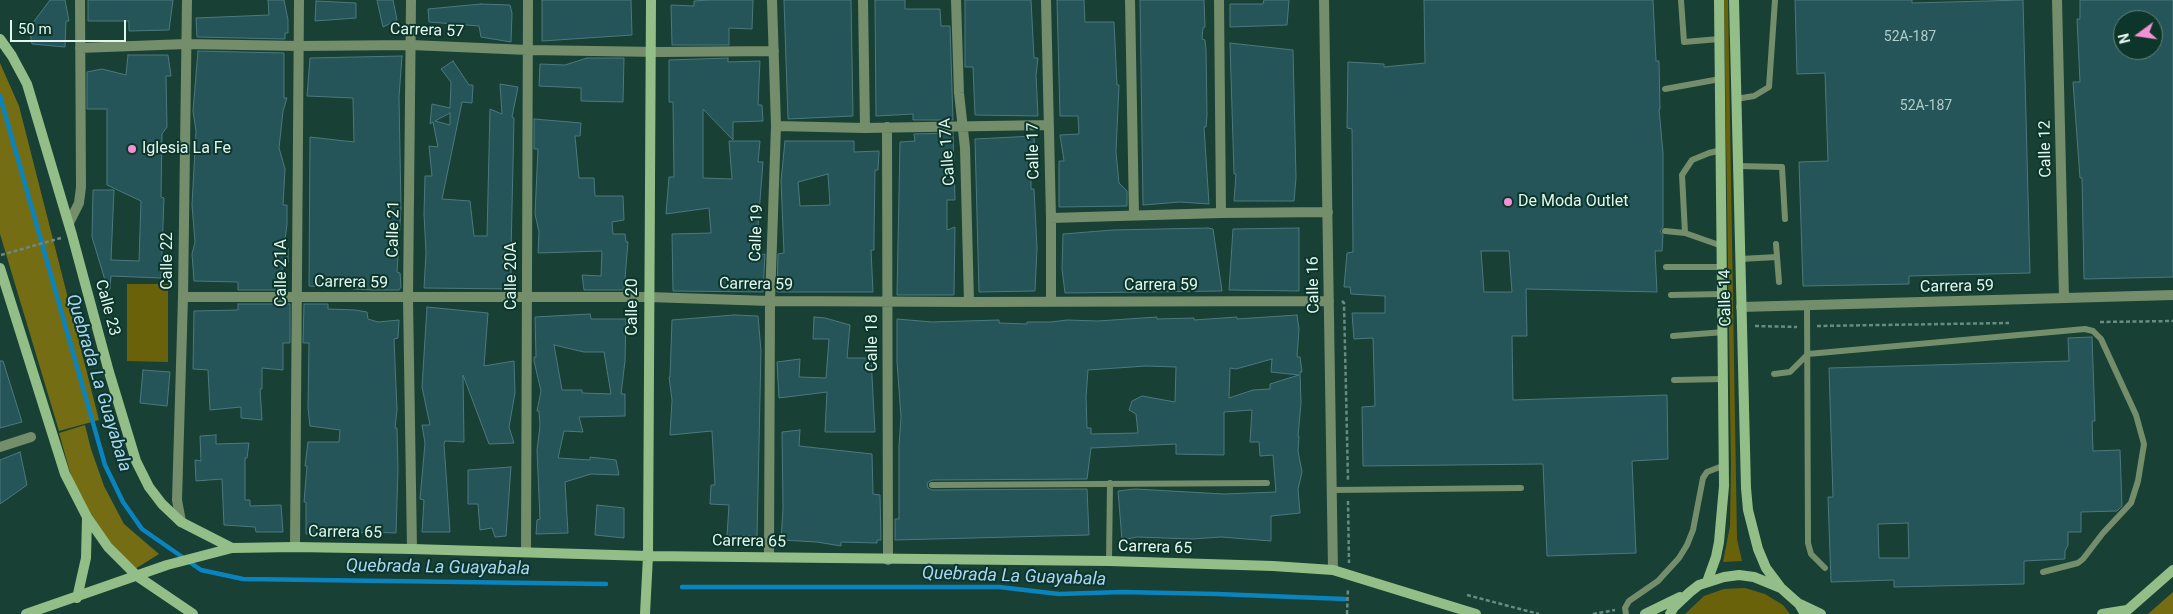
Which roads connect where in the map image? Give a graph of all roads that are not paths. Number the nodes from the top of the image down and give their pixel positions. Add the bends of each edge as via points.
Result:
1 (80, 0) edge
2 (186, 0) edge
3 (299, 0) edge
4 (411, 0) edge
5 (528, 0) edge
6 (651, 0) edge
7 (772, 0) edge
8 (863, 0) edge
9 (956, 0) edge
10 (1046, 0) edge
11 (1130, 0) edge
12 (1219, 0) edge
13 (1324, 0) edge
14 (1681, 0) edge
15 (1719, 0) edge
16 (1734, 0) edge
17 (1775, 0) edge
18 (2057, 0) edge
19 (0, 39) edge
20 (1720, 39) junction
21 (186, 44) junction
22 (411, 45) junction
23 (298, 46) junction
24 (80, 48) junction
25 (528, 50) junction
26 (774, 51) junction
27 (650, 52) junction
28 (1720, 79) junction
29 (1665, 89) dead end
30 (1736, 99) junction
31 (1049, 125) junction
32 (776, 126) junction
33 (962, 126) junction
34 (887, 127) junction
35 (866, 128) junction
36 (1722, 150) junction
37 (1738, 166) junction
38 (1328, 212) junction
39 (1221, 213) junction
40 (1134, 215) junction
41 (1051, 218) junction
42 (1785, 219) dead end
43 (69, 223) junction
44 (1665, 231) dead end
45 (1685, 233) junction
46 (1776, 244) dead end
47 (1722, 246) junction
48 (1777, 257) junction
49 (1740, 259) junction
50 (1723, 267) junction
51 (0, 268) edge
52 (1666, 268) dead end
53 (1779, 282) dead end
54 (1723, 294) junction
55 (2173, 294) edge
56 (1671, 295) dead end
57 (183, 296) junction
58 (297, 297) junction
59 (648, 297) junction
60 (408, 298) junction
61 (527, 298) junction
62 (2064, 298) junction
63 (770, 301) junction
64 (1051, 301) junction
65 (1329, 301) junction
66 (888, 302) junction
67 (969, 302) junction
68 (1807, 305) junction
69 (1741, 307) junction
70 (1724, 332) junction
71 (1673, 336) dead end
72 (1808, 354) junction
73 (1774, 374) dead end
74 (1723, 379) junction
75 (1674, 380) dead end
76 (31, 437) dead end
77 (0, 447) edge
78 (1725, 465) junction
79 (1110, 483) junction
80 (1267, 483) dead end
81 (932, 485) dead end
82 (1521, 488) dead end
83 (1334, 490) junction
84 (87, 517) junction
85 (181, 522) junction
86 (295, 547) junction
87 (232, 548) junction
88 (412, 548) junction
89 (526, 552) junction
90 (648, 556) junction
91 (769, 557) junction
92 (888, 560) junction
93 (1109, 562) junction
94 (1825, 568) dead end
95 (1334, 570) junction
96 (2173, 570) edge
97 (2043, 572) dead end
98 (137, 576) junction
99 (1707, 582) junction
100 (1781, 588) junction
101 (1690, 592) junction
102 (77, 598) junction
103 (1799, 604) junction
104 (2125, 612) edge
105 (26, 614) edge
106 (193, 614) edge
107 (645, 614) edge
108 (1476, 614) edge
109 (1626, 614) edge
110 (1645, 614) edge
111 (1670, 614) edge
112 (1806, 614) edge
113 (1822, 614) edge
114 (2102, 614) edge

1 - 24 street
2 - 21 street, Calle 22
3 - 23 street, Calle 21A
4 - 22 street, Calle 21
5 - 25 street, Calle 20A
6 - 27 street, Calle 20
7 - 26 street, Calle 19
8 - 35 street
9 - 33 street, Calle 17A
10 - 31 street, Calle 17
11 - 40 street
12 - 39 street
13 - 38 street, Calle 16
14 - 20 lane via 1684,42
15 - 20 street, Calle 14
16 - 30 street, Calle 14
17 - 30 lane via 1769,87 1754,96
18 - 62 street, Calle 12
19 - 43 street, Calle 23 via 27,84
20 - 28 street, Calle 14
21 - 23 street, Carrera 57
21 - 24 street, Carrera 57
21 - 57 street, Calle 22
22 - 23 street, Carrera 57
22 - 25 street, Carrera 57
22 - 60 street, Calle 21
23 - 58 street, Calle 21A
24 - 43 street via 81,188 79,203
25 - 27 street, Carrera 57
25 - 61 street, Calle 20A
26 - 27 street, Carrera 57
26 - 32 street, Calle 19
27 - 59 street, Calle 20
28 - 29 lane
28 - 36 street, Calle 14
30 - 37 street, Calle 14
31 - 33 street
31 - 41 street, Calle 17
32 - 35 street
32 - 63 street, Calle 19
33 - 34 street
33 - 67 street, Calle 17A
34 - 35 street
34 - 66 street, Calle 18
36 - 45 lane via 1692,160 1682,175
36 - 47 street, Calle 14
37 - 42 lane via 1782,168
37 - 49 street, Calle 14
38 - 39 street
38 - 65 street, Calle 16
39 - 40 street
40 - 41 street
41 - 64 street, Calle 17
43 - 85 street, Calle 23 via 136,461 149,487
44 - 45 lane
45 - 47 lane
46 - 48 lane
47 - 50 street, Calle 14
48 - 49 lane
48 - 53 lane
49 - 69 street, Calle 14
50 - 52 lane
50 - 54 street, Calle 14
51 - 84 street via 65,474
54 - 56 lane
54 - 70 street, Calle 14
55 - 62 street, Carrera 59
57 - 58 street, Carrera 59
57 - 85 street, Calle 22 via 177,500
58 - 60 street, Carrera 59
58 - 86 street, Calle 21A
59 - 61 street, Carrera 59
59 - 63 street, Carrera 59
59 - 90 street, Calle 20
60 - 61 street, Carrera 59
60 - 88 street, Calle 21
61 - 89 street, Calle 20A
62 - 68 street, Carrera 59
63 - 66 street, Carrera 59
63 - 91 street, Calle 19
64 - 65 street, Carrera 59
64 - 67 street, Carrera 59
65 - 83 street, Calle 16
66 - 67 street, Carrera 59
66 - 92 street, Calle 18
68 - 69 street, Carrera 59
68 - 72 lane
69 - 100 street, Calle 14 via 1748,510 1766,568
70 - 71 lane
70 - 74 street, Calle 14
72 - 73 lane via 1790,372
72 - 94 lane via 1808,544 1812,554
72 - 97 lane via 2085,329 2101,339 2136,415 2144,444 2138,481 2131,503 2083,559
74 - 75 lane
74 - 78 street, Calle 14
76 - 77 street
78 - 99 street, Calle 14 via 1719,542
78 - 109 lane via 1707,472 1704,478 1693,530 1679,558 1658,581 1629,600
79 - 80 lane
79 - 81 lane
79 - 93 lane
82 - 83 lane
83 - 95 street, Calle 16
84 - 98 street via 108,547
84 - 102 street via 86,558
85 - 87 street, Calle 23
86 - 87 street, Carrera 65
86 - 88 street, Carrera 65
87 - 98 street, Carrera 65
88 - 89 street, Carrera 65
89 - 90 street, Carrera 65
90 - 91 street, Carrera 65
90 - 107 street, Calle 20
91 - 92 street, Carrera 65
92 - 93 street, Carrera 65
93 - 95 street, Carrera 65
95 - 108 street, Carrera 65
96 - 104 street
98 - 102 street, Carrera 65
98 - 106 street
99 - 100 street via 1739,575 1754,577
99 - 101 street
100 - 103 street
101 - 110 street
101 - 111 street
102 - 105 street, Carrera 65
103 - 112 street
103 - 113 street
104 - 114 street

